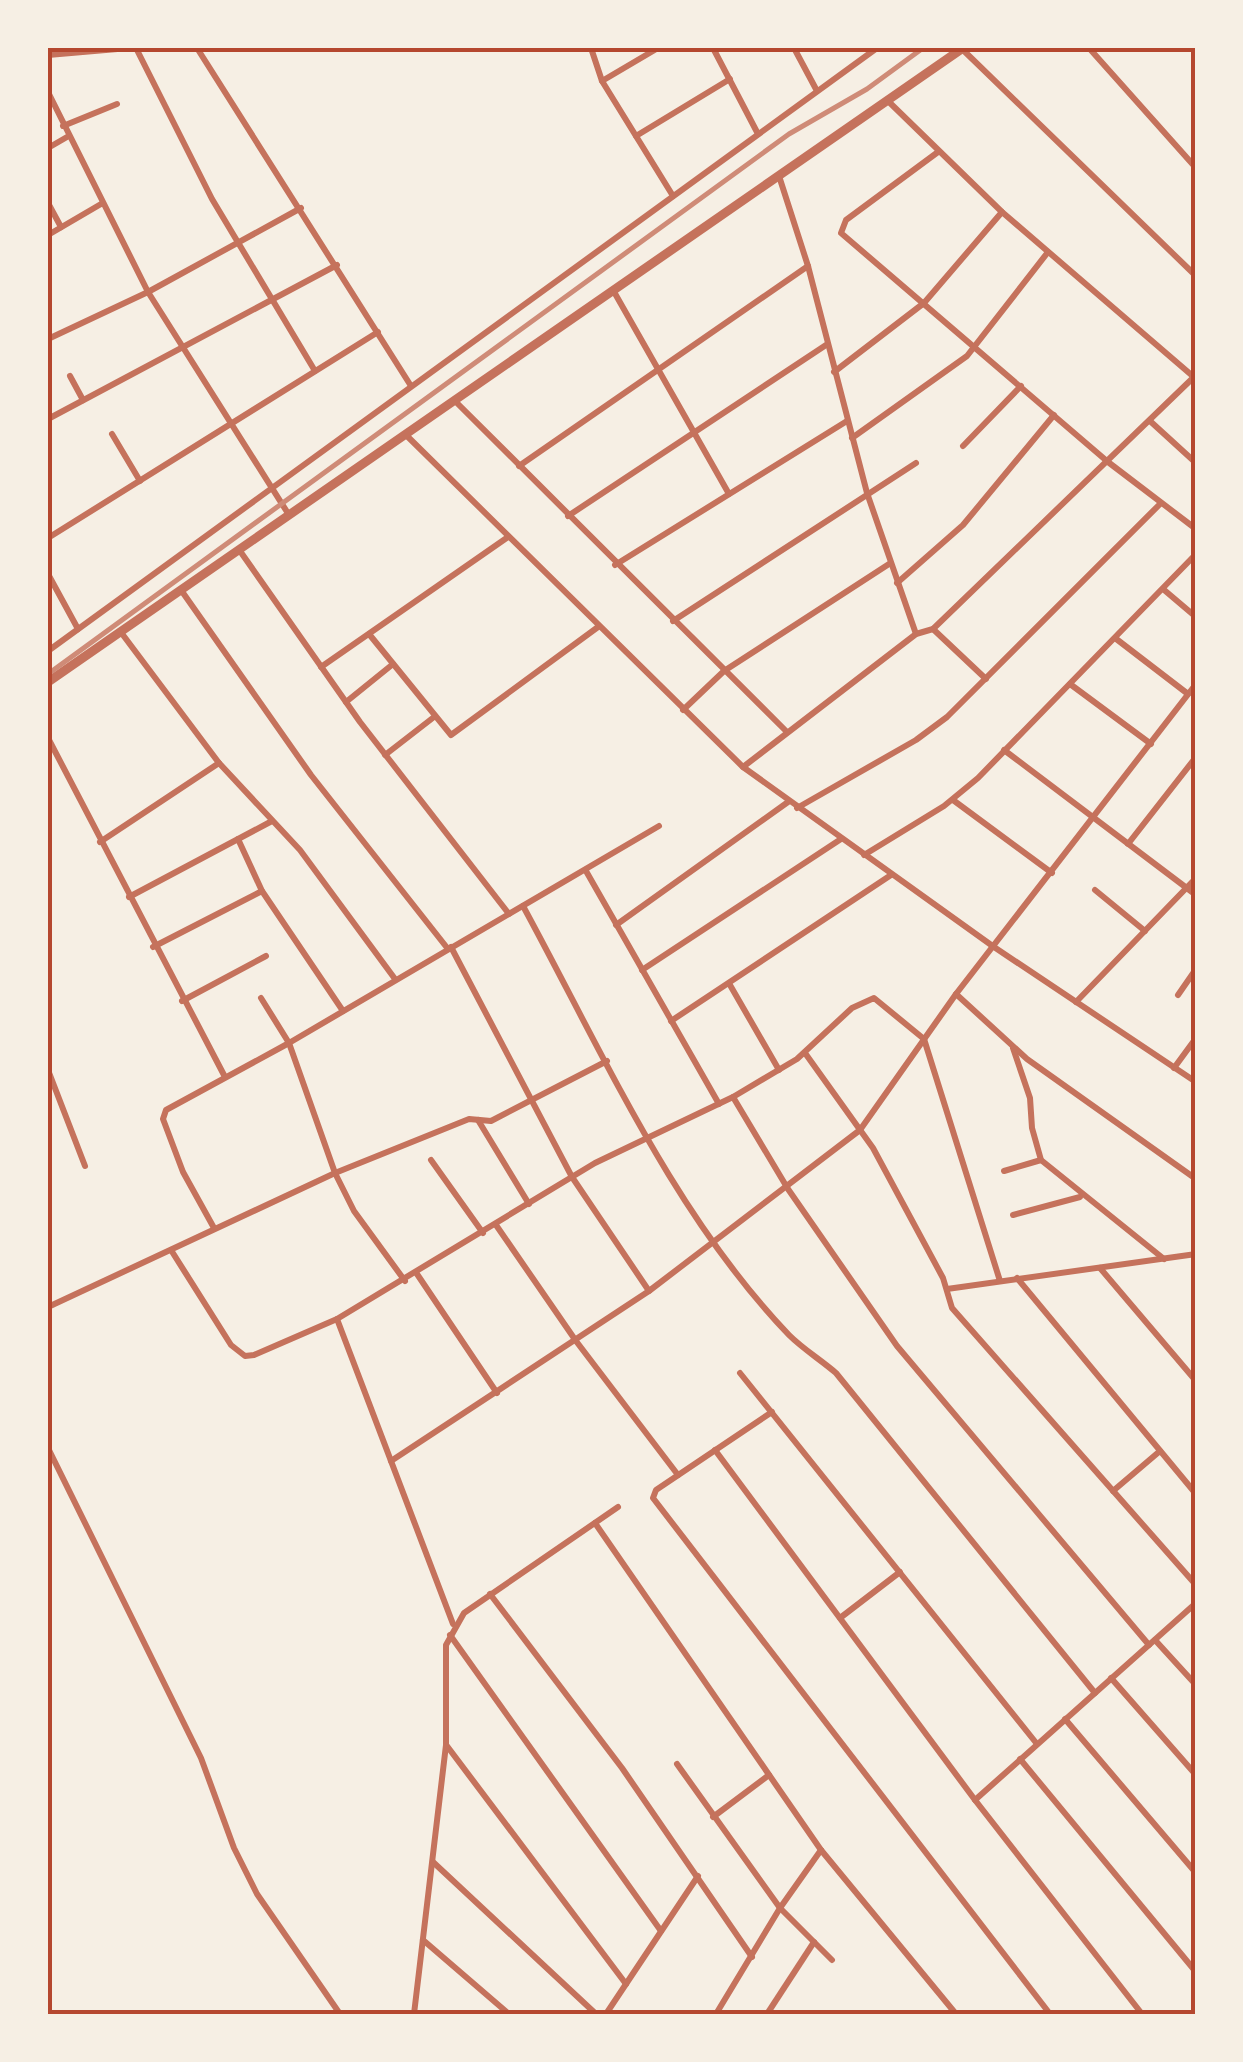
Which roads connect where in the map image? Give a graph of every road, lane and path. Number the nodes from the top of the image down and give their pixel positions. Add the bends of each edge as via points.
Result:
1 (132, 48) edge
2 (198, 48) edge
3 (590, 48) edge
4 (658, 48) edge
5 (714, 48) edge
6 (794, 48) edge
7 (877, 48) edge
8 (962, 48) edge
9 (1089, 48) edge
10 (48, 55) edge
11 (730, 79) junction
12 (602, 80) junction
13 (817, 91) junction
14 (48, 92) edge
15 (888, 101) junction
16 (116, 104) dead end
17 (63, 126) junction
18 (758, 134) junction
19 (636, 136) junction
20 (67, 137) junction
21 (48, 148) edge
22 (938, 152) junction
23 (1196, 168) edge
24 (778, 176) junction
25 (673, 196) junction
26 (48, 203) edge
27 (101, 204) junction
28 (302, 208) junction
29 (1002, 212) junction
30 (61, 227) junction
31 (48, 235) edge
32 (237, 244) junction
33 (1048, 252) junction
34 (337, 266) junction
35 (808, 266) junction
36 (1196, 276) edge
37 (613, 290) junction
38 (148, 292) junction
39 (272, 300) junction
40 (924, 304) junction
41 (378, 332) junction
42 (48, 339) edge
43 (826, 345) junction
44 (976, 346) junction
45 (182, 349) junction
46 (660, 370) junction
47 (315, 371) junction
48 (834, 372) junction
49 (70, 376) dead end
50 (1195, 377) edge
51 (411, 386) junction
52 (1020, 386) junction
53 (83, 400) junction
54 (456, 402) junction
55 (1054, 415) junction
56 (48, 419) edge
57 (846, 421) junction
58 (1150, 421) junction
59 (229, 426) junction
60 (693, 431) junction
61 (112, 434) dead end
62 (407, 436) junction
63 (852, 438) junction
64 (963, 446) dead end
65 (1108, 462) junction
66 (916, 463) dead end
67 (1196, 463) edge
68 (519, 466) junction
69 (140, 481) junction
70 (270, 488) junction
71 (867, 492) junction
72 (729, 494) junction
73 (1161, 503) junction
74 (290, 516) junction
75 (568, 516) junction
76 (1196, 529) edge
77 (508, 537) junction
78 (48, 538) edge
79 (240, 551) junction
80 (1196, 554) edge
81 (615, 564) junction
82 (889, 564) junction
83 (48, 574) edge
84 (897, 583) junction
85 (1163, 589) junction
86 (181, 590) junction
87 (1196, 617) edge
88 (673, 621) junction
89 (598, 626) junction
90 (78, 629) junction
91 (933, 629) junction
92 (120, 631) junction
93 (369, 634) junction
94 (916, 634) junction
95 (1115, 638) junction
96 (48, 652) edge
97 (393, 664) junction
98 (321, 667) junction
99 (724, 670) junction
100 (986, 679) junction
101 (48, 682) edge
102 (1070, 684) junction
103 (1196, 684) edge
104 (1188, 694) junction
105 (346, 702) junction
106 (683, 710) junction
107 (434, 717) junction
108 (786, 732) junction
109 (48, 738) edge
110 (1151, 744) junction
111 (1004, 750) junction
112 (385, 755) junction
113 (1196, 757) edge
114 (219, 763) junction
115 (742, 767) junction
116 (953, 800) junction
117 (788, 802) junction
118 (797, 808) junction
119 (1095, 819) junction
120 (272, 821) junction
121 (660, 826) dead end
122 (238, 839) junction
123 (841, 839) junction
124 (100, 842) junction
125 (1128, 844) junction
126 (864, 856) junction
127 (586, 872) junction
128 (1052, 873) junction
129 (891, 874) junction
130 (1196, 878) edge
131 (1186, 888) junction
132 (1096, 890) dead end
133 (262, 891) junction
134 (1196, 895) edge
135 (129, 897) junction
136 (524, 906) junction
137 (509, 914) junction
138 (616, 925) junction
139 (1144, 930) junction
140 (153, 947) junction
141 (994, 947) junction
142 (449, 948) junction
143 (266, 956) dead end
144 (1196, 969) edge
145 (642, 970) junction
146 (395, 979) junction
147 (730, 985) junction
148 (956, 994) junction
149 (1178, 995) dead end
150 (261, 998) dead end
151 (182, 1001) junction
152 (1076, 1002) junction
153 (343, 1011) junction
154 (671, 1021) junction
155 (1196, 1038) edge
156 (924, 1040) junction
157 (289, 1044) junction
158 (1012, 1047) junction
159 (805, 1053) junction
160 (607, 1061) junction
161 (1174, 1068) junction
162 (48, 1070) edge
163 (779, 1070) junction
164 (225, 1078) junction
165 (1196, 1082) edge
166 (733, 1097) junction
167 (532, 1100) junction
168 (718, 1104) junction
169 (477, 1118) junction
170 (860, 1130) junction
171 (648, 1136) junction
172 (431, 1160) dead end
173 (1041, 1160) junction
174 (85, 1166) dead end
175 (1004, 1171) dead end
176 (335, 1173) junction
177 (572, 1177) junction
178 (1196, 1179) edge
179 (788, 1189) junction
180 (1081, 1196) junction
181 (529, 1204) junction
182 (1014, 1215) dead end
183 (496, 1225) junction
184 (214, 1228) junction
185 (483, 1233) junction
186 (714, 1242) junction
187 (171, 1250) junction
188 (1196, 1254) edge
189 (1164, 1259) junction
190 (1099, 1267) junction
191 (416, 1274) junction
192 (1017, 1278) junction
193 (1000, 1281) junction
194 (404, 1282) junction
195 (948, 1289) junction
196 (649, 1291) junction
197 (48, 1308) edge
198 (337, 1319) junction
199 (576, 1341) junction
200 (740, 1373) dead end
201 (1195, 1379) edge
202 (497, 1392) junction
203 (772, 1412) junction
204 (48, 1448) edge
205 (715, 1450) junction
206 (1160, 1451) junction
207 (391, 1461) junction
208 (678, 1475) junction
209 (1114, 1491) junction
210 (1196, 1494) edge
211 (618, 1507) dead end
212 (594, 1523) junction
213 (900, 1572) junction
214 (1196, 1585) edge
215 (490, 1594) junction
216 (1196, 1603) edge
217 (840, 1618) junction
218 (454, 1626) junction
219 (450, 1635) junction
220 (1152, 1642) junction
221 (1111, 1678) junction
222 (1196, 1685) edge
223 (1095, 1692) junction
224 (1065, 1719) junction
225 (1037, 1744) junction
226 (446, 1745) junction
227 (1020, 1759) junction
228 (677, 1764) dead end
229 (769, 1775) junction
230 (1196, 1775) edge
231 (975, 1800) junction
232 (713, 1817) junction
233 (821, 1850) junction
234 (432, 1861) junction
235 (1196, 1873) edge
236 (698, 1876) junction
237 (780, 1908) junction
238 (661, 1932) junction
239 (423, 1940) junction
240 (814, 1942) junction
241 (752, 1957) junction
242 (832, 1960) dead end
243 (1196, 1972) edge
244 (626, 1984) junction
245 (769, 2011) dead end
246 (340, 2014) edge
247 (414, 2014) edge
248 (509, 2014) edge
249 (596, 2014) edge
250 (606, 2014) edge
251 (716, 2014) edge
252 (956, 2014) edge
253 (1050, 2014) edge
254 (1142, 2014) edge

1 - 10 street
1 - 32 street
2 - 28 street
3 - 12 street
4 - 12 street
5 - 11 street
6 - 13 street
7 - 13 street
8 - 15 street
8 - 36 street
9 - 23 street
11 - 18 street
11 - 19 street
12 - 19 street
13 - 18 street
14 - 17 street
15 - 22 street
15 - 24 street
16 - 17 street
17 - 20 street
18 - 25 street
19 - 25 street
20 - 21 street
20 - 27 street
22 - 29 street
22 - 40 street via 840,229
24 - 35 street
24 - 37 street
25 - 51 street
26 - 30 street
27 - 30 street
27 - 38 street
28 - 32 street
28 - 34 street
29 - 33 street
29 - 40 street
30 - 31 street
32 - 38 street
32 - 39 street
33 - 44 street
33 - 50 street
34 - 39 street
34 - 41 street
35 - 43 street
35 - 46 street
37 - 46 street
37 - 54 street
38 - 42 street
38 - 45 street
39 - 45 street
39 - 47 street
40 - 44 street
40 - 48 street
41 - 47 street
41 - 51 street
43 - 48 street
43 - 60 street
44 - 52 street
44 - 63 street
45 - 53 street
45 - 59 street
46 - 60 street
46 - 68 street
47 - 59 street
48 - 57 street
49 - 53 street
50 - 58 street
51 - 70 street
52 - 55 street
52 - 64 street
53 - 56 street
54 - 62 street
54 - 68 street
55 - 65 street
55 - 84 street via 963,525
57 - 63 street
57 - 72 street
58 - 65 street
58 - 67 street
59 - 69 street
59 - 70 street
60 - 72 street
60 - 75 street
61 - 69 street
62 - 74 street
62 - 77 street
63 - 71 street
65 - 73 street
65 - 91 street
66 - 71 street
68 - 75 street
69 - 78 street
70 - 74 street
70 - 90 street
71 - 82 street
71 - 88 street
72 - 81 street
73 - 76 street
73 - 100 street
74 - 79 street
75 - 81 street
77 - 89 street
77 - 93 street
79 - 86 street
79 - 98 street
80 - 85 street
81 - 88 street
82 - 84 street
82 - 99 street
83 - 90 street
84 - 94 street
85 - 87 street
85 - 95 street
86 - 92 street
86 - 142 street via 311,775
88 - 99 street
89 - 106 street
89 - 107 street via 455,734
90 - 96 street
91 - 94 street
91 - 100 street
92 - 101 street
92 - 114 street
93 - 97 street
93 - 98 street
94 - 108 street
95 - 102 street
95 - 104 street
97 - 105 street
97 - 107 street
98 - 105 street
99 - 106 street
99 - 108 street
100 - 118 street via 931,731
102 - 110 street
102 - 111 street
103 - 104 street
104 - 110 street
105 - 112 street
106 - 115 street
107 - 112 street
108 - 115 street
109 - 124 street
110 - 119 street
111 - 116 street
111 - 119 street
112 - 137 street
113 - 125 street
114 - 120 street
114 - 124 street
115 - 117 street
116 - 126 street
116 - 128 street
117 - 118 street
117 - 138 street
118 - 123 street
119 - 125 street
119 - 128 street
120 - 122 street
120 - 146 street
121 - 127 street
122 - 133 street
122 - 135 street
123 - 126 street
123 - 145 street
124 - 135 street
125 - 131 street
126 - 129 street
127 - 136 street
127 - 138 street
128 - 141 street
129 - 141 street
129 - 147 street
130 - 131 street
131 - 134 street
131 - 139 street
132 - 139 street
133 - 140 street
133 - 153 street
135 - 140 street
136 - 137 street
136 - 160 street
137 - 142 street
138 - 145 street
139 - 152 street
140 - 151 street
141 - 148 street
141 - 152 street
142 - 146 street
142 - 167 street
143 - 151 street
144 - 149 street
145 - 154 street
146 - 153 street
147 - 154 street
147 - 163 street
148 - 156 street
148 - 158 street
150 - 157 street
151 - 164 street
152 - 161 street
153 - 157 street
154 - 168 street
155 - 161 street
156 - 159 street via 874,998 852,1008
156 - 170 street
156 - 193 street
157 - 164 street
157 - 176 street
158 - 173 street
158 - 178 street
159 - 163 street
159 - 170 street
160 - 167 street
160 - 171 street
161 - 165 street
162 - 174 street
163 - 166 street
164 - 184 street via 163,1114
166 - 168 street
166 - 179 street
167 - 169 street via 491,1121
167 - 177 street
168 - 171 street
169 - 176 street
169 - 181 street
170 - 179 street
170 - 195 street
171 - 177 street
171 - 186 street
172 - 185 street
173 - 175 street
173 - 180 street
176 - 184 street
176 - 194 street
177 - 181 street
177 - 196 street
179 - 186 street
179 - 220 street via 896,1346
180 - 182 street
180 - 189 street
181 - 183 street
183 - 185 street
183 - 199 street
184 - 187 street
185 - 191 street
186 - 196 street
186 - 223 street via 791,1337 836,1374
187 - 197 street
187 - 198 street via 224,1336 245,1356
188 - 189 street
189 - 190 street
190 - 192 street
190 - 201 street
191 - 194 street
191 - 202 street
192 - 193 street
192 - 206 street
193 - 195 street
194 - 198 street
195 - 209 street via 952,1308
196 - 199 street
198 - 207 street
199 - 202 street
199 - 208 street
200 - 203 street
202 - 207 street
203 - 205 street
203 - 213 street
204 - 246 street via 201,1758 234,1848
205 - 208 street
205 - 217 street
206 - 209 street
206 - 210 street
207 - 218 street
208 - 253 street via 656,1490 656,1502
209 - 214 street
211 - 212 street
212 - 215 street
212 - 229 street
213 - 217 street
213 - 225 street
215 - 218 street
215 - 236 street
216 - 220 street
217 - 231 street
218 - 219 street
219 - 226 street
219 - 238 street
220 - 221 street
220 - 222 street
221 - 223 street
221 - 230 street
223 - 224 street
224 - 225 street
224 - 235 street
225 - 227 street
226 - 234 street
226 - 244 street
227 - 231 street
227 - 243 street
228 - 232 street
229 - 232 street
229 - 233 street
231 - 254 street
232 - 237 street
233 - 237 street
233 - 252 street
234 - 239 street
234 - 249 street
236 - 238 street
236 - 241 street
237 - 240 street
237 - 241 street
238 - 244 street
239 - 247 street
239 - 248 street
240 - 242 street
240 - 245 street
241 - 251 street
244 - 250 street

